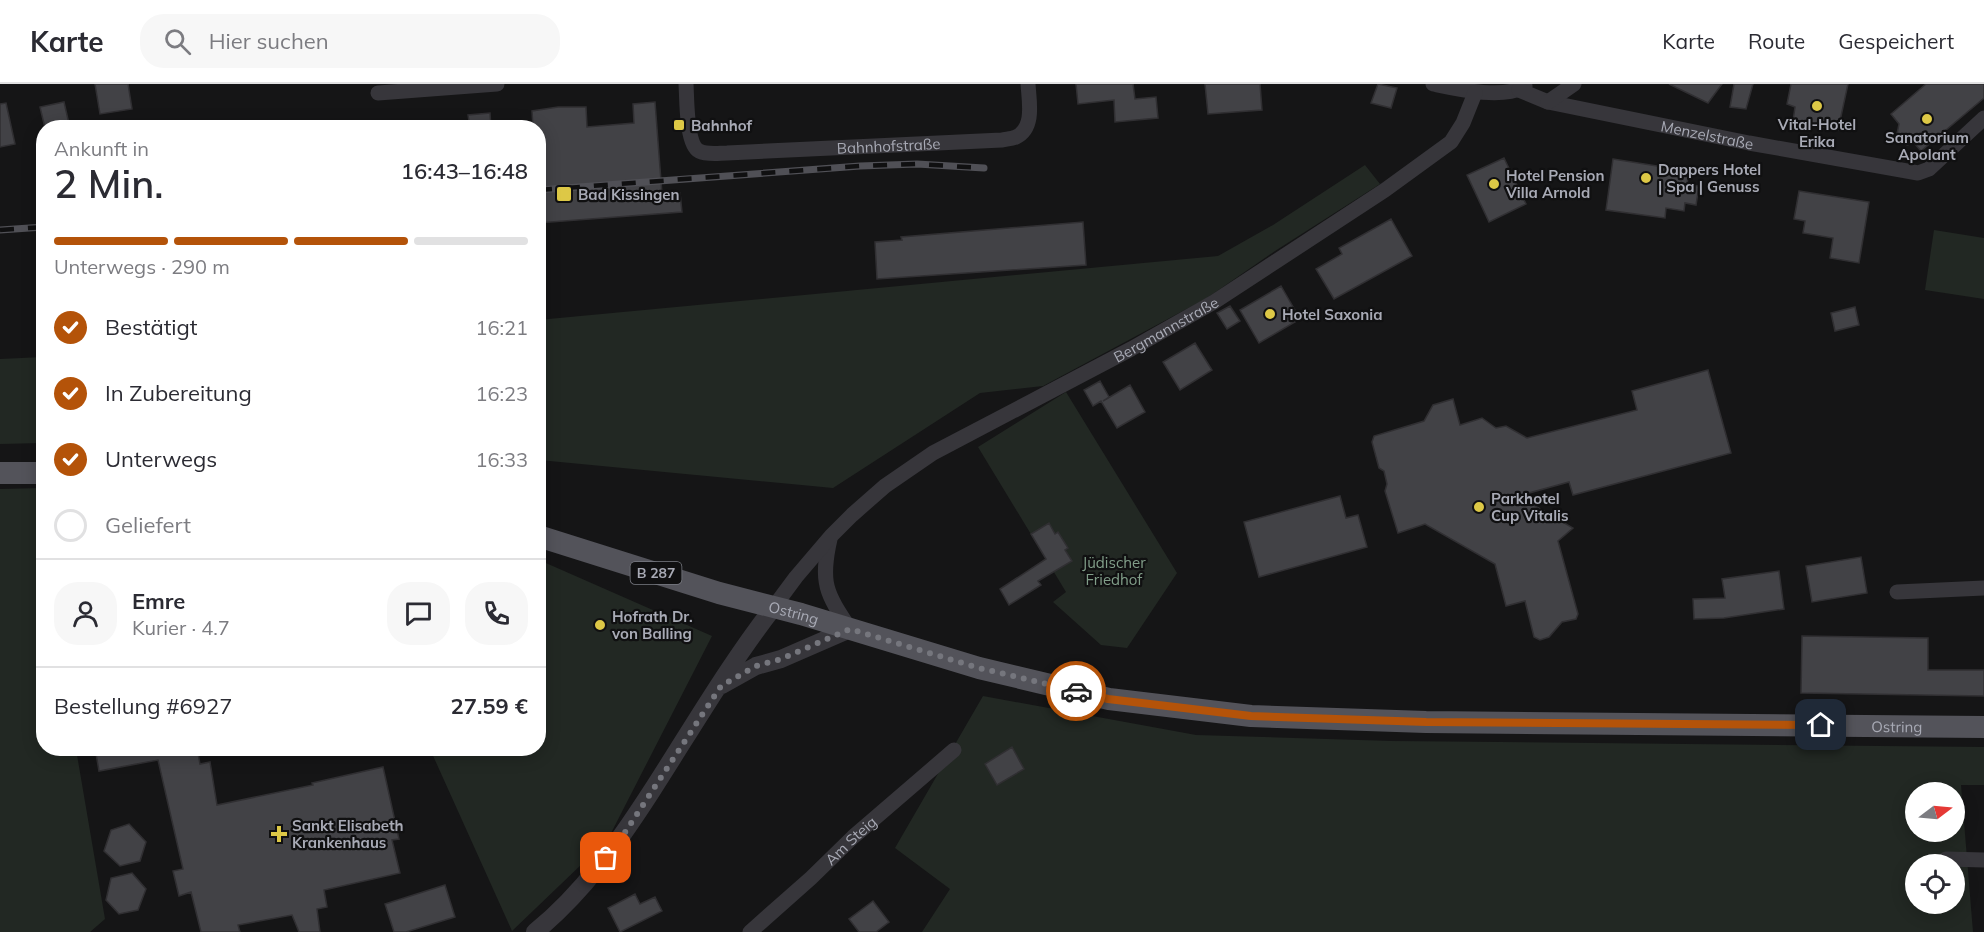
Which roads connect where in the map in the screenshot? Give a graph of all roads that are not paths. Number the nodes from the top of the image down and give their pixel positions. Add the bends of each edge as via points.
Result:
1 (497, 84) edge
2 (686, 84) edge
3 (1028, 84) edge
4 (1433, 84) edge
5 (1574, 84) edge
6 (1523, 87) edge
7 (378, 93) dead end
8 (1474, 93) junction
9 (1548, 102) junction
10 (1984, 118) edge
11 (0, 473) edge
12 (36, 473) edge
13 (831, 536) junction
14 (546, 539) edge
15 (1984, 588) edge
16 (1897, 592) dead end
17 (773, 608) junction
18 (850, 629) junction
19 (721, 686) junction
20 (1984, 727) edge
21 (954, 750) dead end
22 (1965, 860) edge
23 (1984, 860) edge
24 (535, 932) edge
25 (750, 932) edge

1 - 7 street
2 - 3 street, Bahnhofstraße via 690,140 702,153 727,153 1017,137 1027,126 1030,113
4 - 8 street
5 - 9 street
6 - 8 street
6 - 9 street, Menzelstraße
8 - 13 street, Bergmannstraße via 1464,123 1451,142 1385,190 1214,302 933,453 885,486
9 - 10 street, Menzelstraße via 1918,173 1929,170
11 - 12 main road
13 - 17 street, Bergmannstraße
13 - 18 street via 825,564 827,588
14 - 17 main road, Ostring / B 287
15 - 16 street
17 - 18 main road, Ostring / B 287
17 - 19 street
18 - 19 street via 756,666
18 - 20 main road, Ostring / B 287 via 979,668 1108,699 1251,716 1426,722
19 - 24 street via 618,843 582,888
21 - 25 street, Am Steig
22 - 23 street

